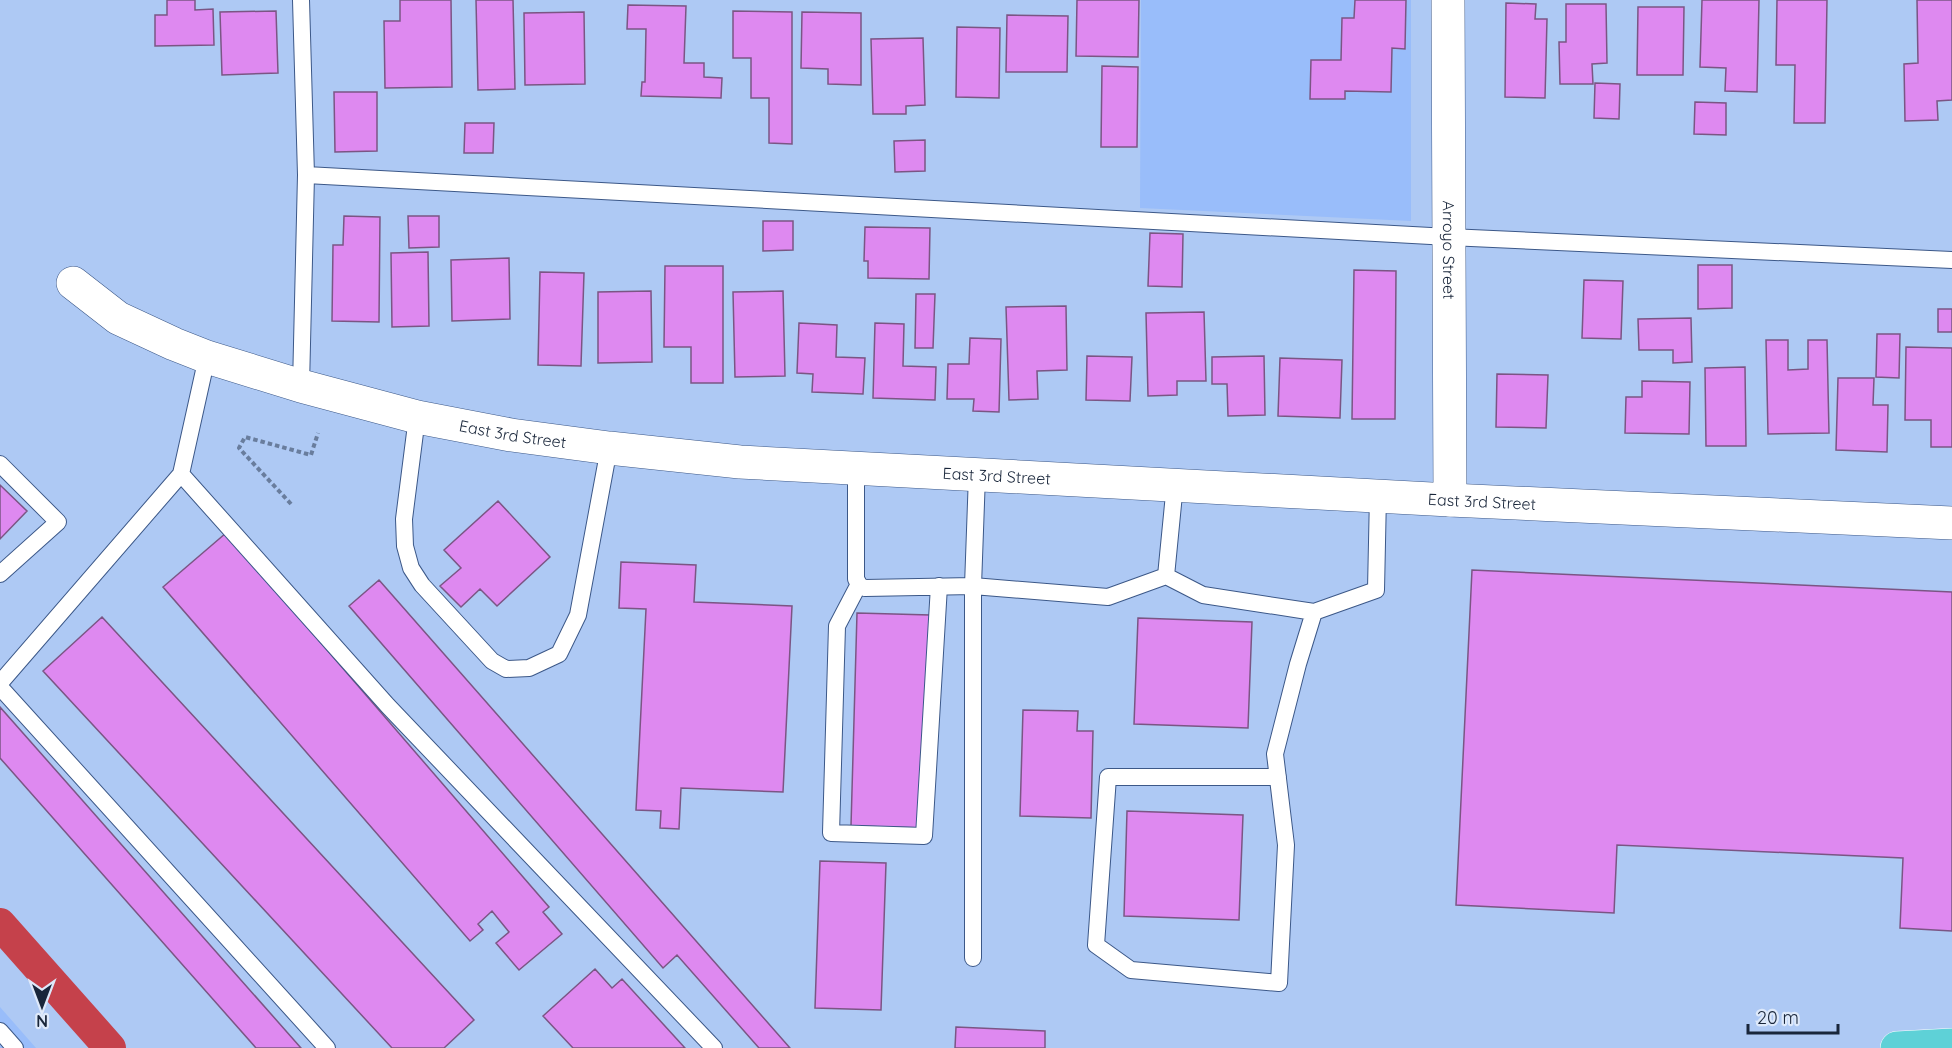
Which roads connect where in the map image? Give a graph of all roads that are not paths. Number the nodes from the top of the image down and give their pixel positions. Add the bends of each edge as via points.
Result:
1 (301, 0) edge
2 (1448, 0) edge
3 (306, 175) junction
4 (1449, 237) junction
5 (1952, 260) edge
6 (73, 283) dead end
7 (207, 357) junction
8 (301, 387) junction
9 (417, 417) junction
10 (609, 448) junction
11 (0, 464) edge
12 (856, 467) junction
13 (181, 474) junction
14 (977, 475) junction
15 (1175, 484) junction
16 (1378, 495) junction
17 (1450, 500) junction
18 (1952, 523) edge
19 (0, 574) edge
20 (1166, 576) junction
21 (859, 584) junction
22 (939, 586) junction
23 (974, 586) junction
24 (1314, 612) junction
25 (0, 685) edge
26 (1278, 777) junction
27 (974, 958) dead end
28 (0, 1031) edge
29 (1952, 1045) edge
30 (15, 1048) edge
31 (327, 1048) edge
32 (714, 1048) edge
33 (1896, 1048) edge

1 - 3 lane
2 - 4 street, Arroyo Street
3 - 4 lane
3 - 8 lane
4 - 5 lane
4 - 17 street, Arroyo Street
6 - 7 street, East 3rd Street via 118,318
7 - 8 street, East 3rd Street
7 - 13 lane
8 - 9 street, East 3rd Street
9 - 10 street, East 3rd Street
9 - 10 lane via 404,519 411,568 492,661 506,669 529,668 559,654 578,615
10 - 12 street, East 3rd Street via 741,462
11 - 19 lane via 58,522
12 - 14 street, East 3rd Street
12 - 21 lane
13 - 25 lane
13 - 32 lane via 388,706
14 - 15 street, East 3rd Street
14 - 23 lane
15 - 16 street, East 3rd Street
15 - 20 lane
16 - 17 street, East 3rd Street
16 - 24 lane via 1376,590
17 - 18 street, East 3rd Street
20 - 23 lane via 1108,597
20 - 24 lane via 1203,595
21 - 22 lane via 865,588
21 - 22 lane via 837,626 831,833 924,836
22 - 23 lane
23 - 27 lane
24 - 26 lane via 1275,754
25 - 31 lane
26 - 26 lane via 1286,845 1279,983 1131,970 1096,945 1108,777
28 - 30 lane
29 - 33 highway

